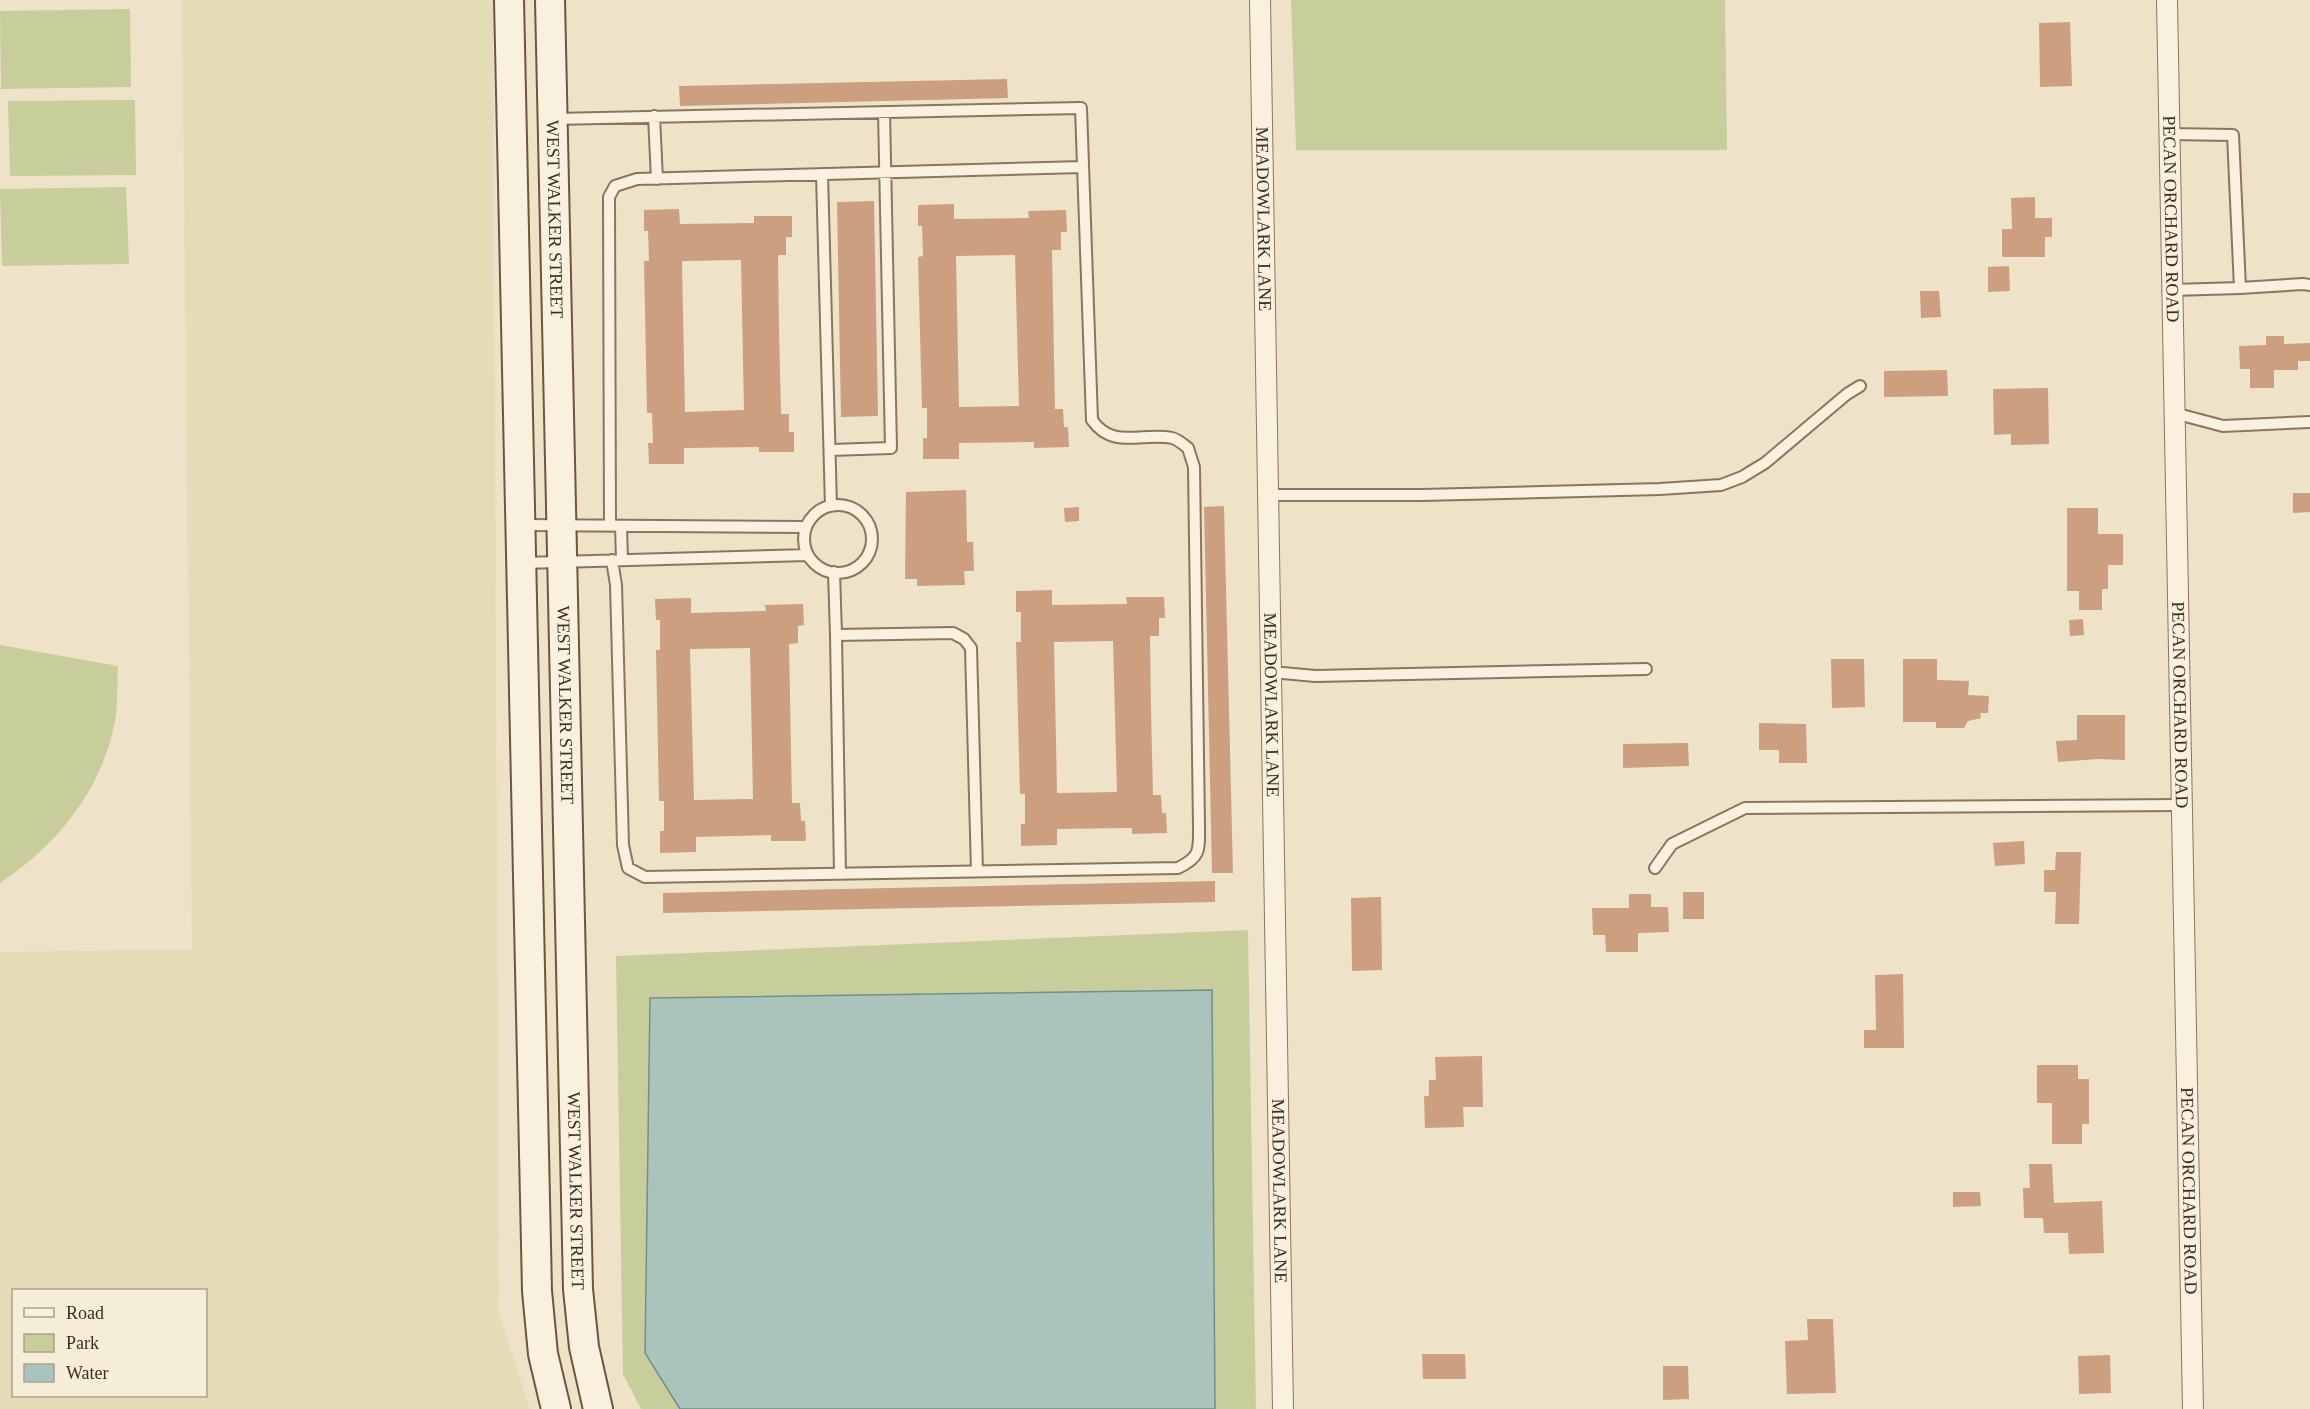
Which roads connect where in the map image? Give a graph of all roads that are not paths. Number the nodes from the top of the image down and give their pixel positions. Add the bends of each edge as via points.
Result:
1 (509, 0) edge
2 (550, 0) edge
3 (1260, 0) edge
4 (2167, 0) edge
5 (885, 112) junction
6 (654, 116) junction
7 (553, 119) junction
8 (2169, 134) junction
9 (1083, 168) junction
10 (886, 173) junction
11 (822, 174) junction
12 (657, 178) junction
13 (2310, 285) edge
14 (2240, 288) junction
15 (2172, 290) junction
16 (1860, 386) dead end
17 (2174, 413) junction
18 (2310, 422) edge
19 (830, 450) junction
20 (1269, 495) junction
21 (831, 506) junction
22 (521, 525) junction
23 (562, 526) junction
24 (616, 526) junction
25 (806, 527) junction
26 (808, 555) junction
27 (617, 560) junction
28 (562, 561) junction
29 (521, 563) junction
30 (834, 572) junction
31 (836, 635) junction
32 (1646, 669) dead end
33 (1272, 672) junction
34 (2181, 805) junction
35 (1655, 868) dead end
36 (977, 871) junction
37 (840, 874) junction
38 (556, 1409) edge
39 (598, 1409) edge
40 (1283, 1409) edge
41 (2193, 1409) edge

1 - 22 street
2 - 7 street, WEST WALKER STREET
3 - 20 street, MEADOWLARK LANE
4 - 8 street, PECAN ORCHARD ROAD
5 - 6 lane
5 - 9 lane via 1081,108
5 - 10 lane
6 - 7 lane
6 - 12 lane
7 - 23 street, WEST WALKER STREET
8 - 14 lane via 2234,135
8 - 15 street, PECAN ORCHARD ROAD
9 - 10 lane
9 - 36 lane via 1092,420 1100,431 1114,437 1173,438 1188,447 1194,467 1199,847 1192,861 1178,868
10 - 11 lane
10 - 19 lane via 891,448
11 - 12 lane
11 - 19 lane
12 - 24 lane via 615,186 609,197
13 - 14 lane
14 - 15 lane
15 - 17 street, PECAN ORCHARD ROAD
16 - 20 lane via 1765,463 1721,484 1422,495
17 - 18 lane via 2223,426
17 - 34 street, PECAN ORCHARD ROAD
19 - 21 lane
20 - 33 street, MEADOWLARK LANE
21 - 25 lane via 820,510
21 - 30 lane via 861,514 871,533 868,554 861,563 853,569
22 - 23 lane
22 - 29 street
23 - 24 lane
23 - 28 street, WEST WALKER STREET
24 - 25 lane
24 - 27 lane
25 - 26 lane
26 - 27 lane
26 - 30 lane via 822,569
27 - 28 lane
27 - 37 lane via 623,845 628,868 645,877
28 - 29 lane
28 - 39 street, WEST WALKER STREET via 578,1288 584,1347
29 - 38 street via 537,1291 543,1354
30 - 31 lane
31 - 36 lane via 953,633 971,648
31 - 37 lane
32 - 33 lane via 1315,676
33 - 40 street, MEADOWLARK LANE
34 - 35 lane via 1745,808 1672,844
34 - 41 street, PECAN ORCHARD ROAD
36 - 37 lane

